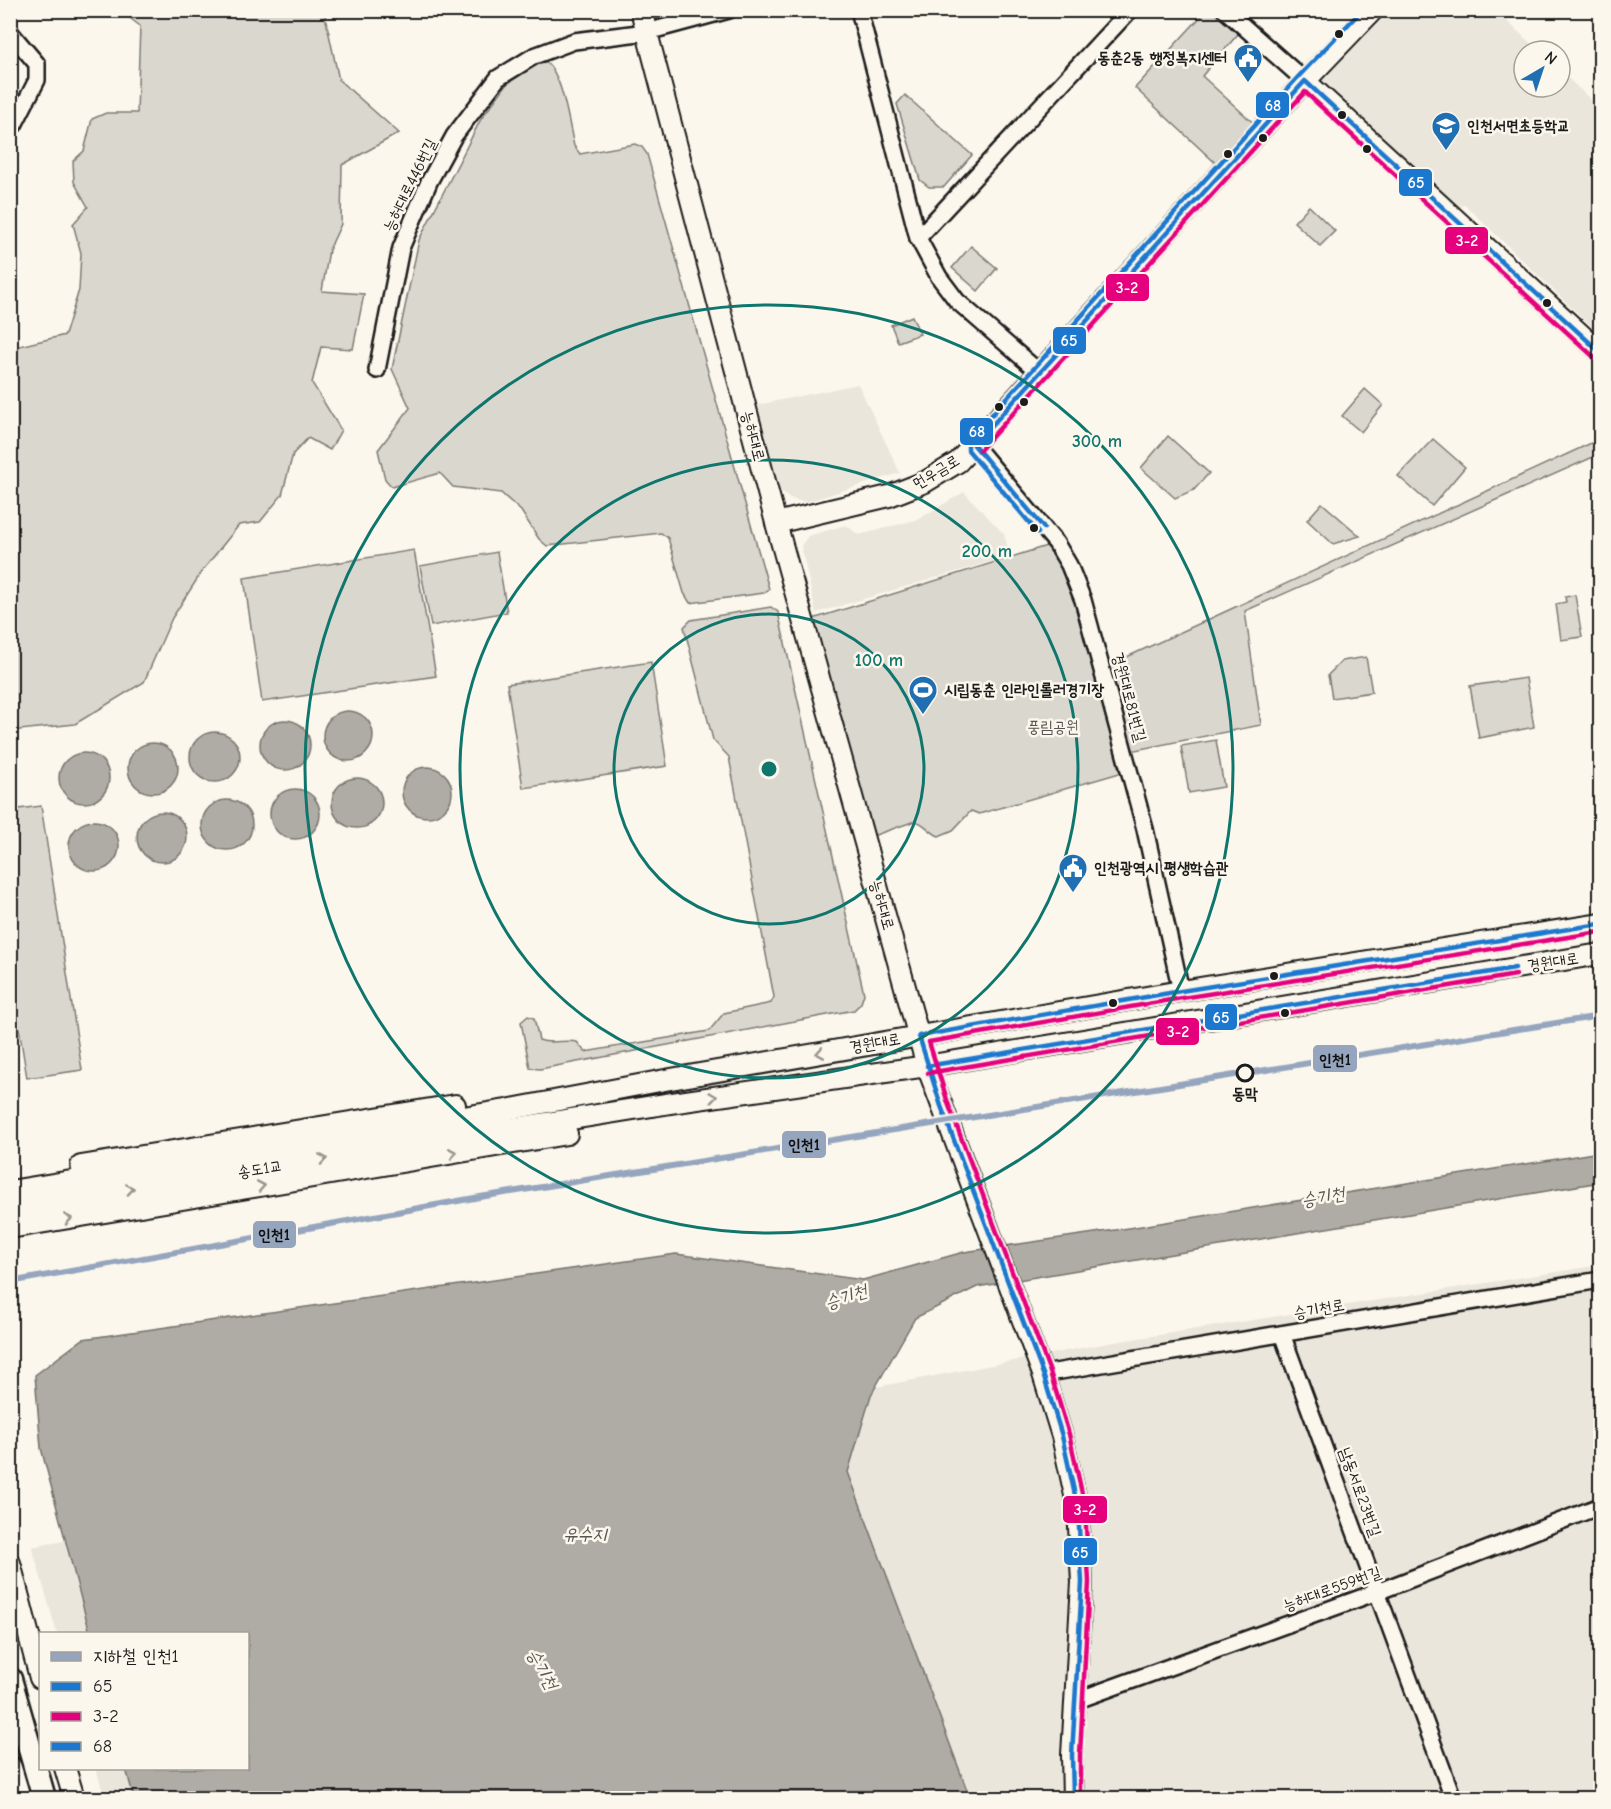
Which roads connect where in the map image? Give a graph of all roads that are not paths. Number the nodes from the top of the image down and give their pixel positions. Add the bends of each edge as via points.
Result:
1 (641, 10) edge
2 (729, 10) edge
3 (860, 10) edge
4 (1130, 10) edge
5 (1225, 10) edge
6 (1373, 10) edge
7 (10, 32) edge
8 (647, 32) junction
9 (1305, 81) junction
10 (10, 126) edge
11 (918, 238) junction
12 (1600, 352) edge
13 (377, 370) dead end
14 (1040, 373) junction
15 (974, 445) junction
16 (776, 523) junction
17 (1600, 924) edge
18 (1600, 954) edge
19 (1180, 991) junction
20 (1048, 1013) junction
21 (918, 1036) junction
22 (1054, 1045) junction
23 (927, 1066) junction
24 (665, 1080) junction
25 (671, 1104) junction
26 (508, 1120) junction
27 (10, 1178) edge
28 (10, 1191) edge
29 (10, 1209) edge
30 (10, 1228) edge
31 (1600, 1280) edge
32 (1282, 1334) junction
33 (1043, 1374) junction
34 (1600, 1506) edge
35 (10, 1563) edge
36 (1377, 1592) junction
37 (39, 1674) edge
38 (10, 1679) edge
39 (1075, 1701) junction
40 (10, 1768) edge
41 (66, 1770) edge
42 (19, 1798) edge
43 (44, 1798) edge
44 (74, 1798) edge
45 (1073, 1798) edge
46 (1453, 1798) edge

1 - 8 main road, 능허대로
2 - 8 street, 능허대로446번길
3 - 11 street
4 - 11 street
5 - 9 street
6 - 9 main road, 먼우금로
7 - 10 street via 37,64 37,80
8 - 13 street, 능허대로446번길 via 574,41 534,56 498,78 454,136 401,248
8 - 16 main road, 능허대로
9 - 12 main road
9 - 14 main road, 먼우금로
11 - 14 street via 957,301
14 - 15 main road, 먼우금로
15 - 16 main road, 먼우금로 via 958,462 919,485
15 - 19 street, 경원대로81번길 via 1056,543 1083,600 1145,829
16 - 21 main road, 능허대로
17 - 19 main road, 경원대로
18 - 22 main road, 경원대로
19 - 20 main road, 경원대로
20 - 21 main road, 경원대로
20 - 22 main road via 1036,1021 1030,1033 1035,1040
21 - 23 main road, 능허대로
21 -> 24 main road, 경원대로
22 - 23 main road, 경원대로
25 -> 23 main road, 경원대로
23 - 33 main road, 능허대로
24 - 26 main road, 경원대로
24 - 27 main road via 596,1082
25 - 26 main road, 경원대로
30 -> 25 main road via 605,1127
26 - 28 main road, 송도1교
29 -> 26 main road, 송도1교
31 - 32 street, 승기천로
32 - 33 street, 승기천로
32 - 36 street, 남동서로23번길
33 - 39 main road, 능허대로 via 1078,1509 1082,1582
34 - 36 street, 능허대로559번길
35 - 37 main road
36 - 39 street, 능허대로559번길
36 - 46 street, 남동서로23번길
38 - 43 highway
39 - 45 main road, 능허대로
40 - 42 highway
41 - 44 main road

